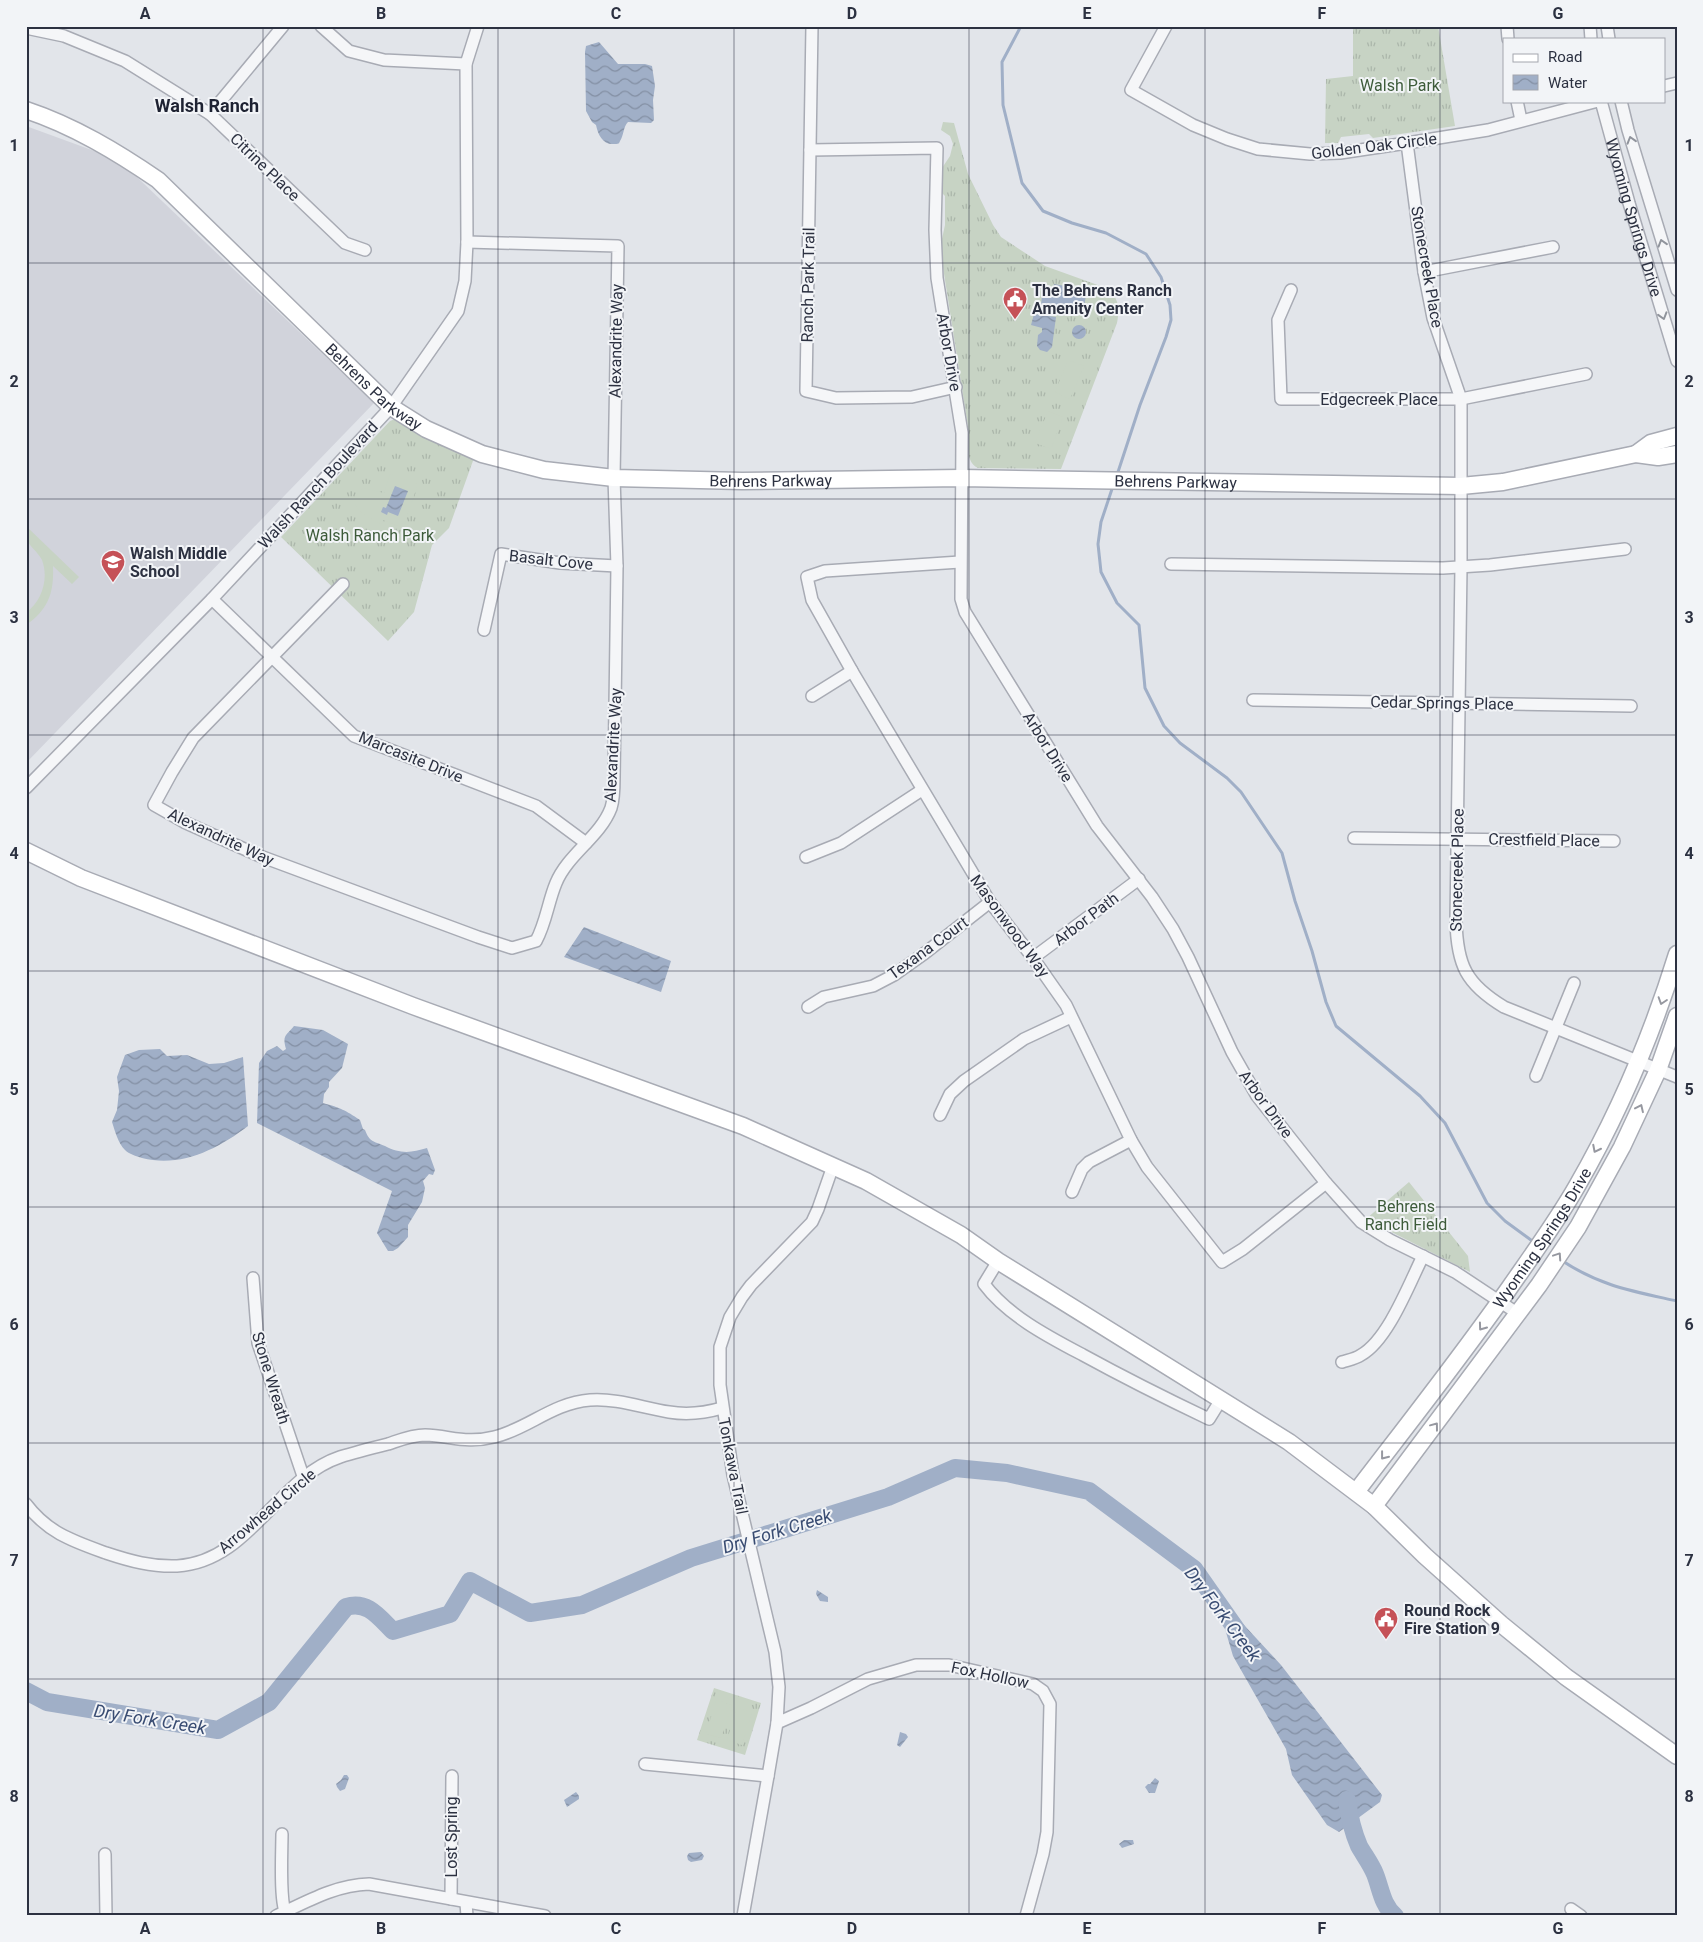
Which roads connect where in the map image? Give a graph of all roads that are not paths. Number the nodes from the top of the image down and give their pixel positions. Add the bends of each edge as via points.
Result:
1 (283, 26) edge
2 (321, 26) edge
3 (478, 26) edge
4 (812, 26) edge
5 (1166, 26) edge
6 (26, 28) edge
7 (466, 64) junction
8 (1517, 102) edge
9 (1596, 102) edge
10 (1600, 102) edge
11 (1622, 102) edge
12 (26, 110) edge
13 (210, 114) junction
14 (1521, 120) junction
15 (1407, 143) junction
16 (810, 150) junction
17 (467, 242) junction
18 (1553, 247) dead end
19 (365, 250) dead end
20 (1424, 272) junction
21 (1291, 290) dead end
22 (1677, 290) edge
23 (1677, 361) edge
24 (1586, 374) dead end
25 (956, 387) junction
26 (1461, 400) junction
27 (392, 407) junction
28 (1677, 436) edge
29 (1636, 454) junction
30 (1677, 454) edge
31 (614, 478) junction
32 (961, 478) junction
33 (1461, 486) junction
34 (1625, 549) dead end
35 (960, 562) junction
36 (1171, 564) dead end
37 (617, 566) junction
38 (1461, 567) junction
39 (343, 584) dead end
40 (212, 599) junction
41 (484, 630) dead end
42 (272, 656) junction
43 (852, 671) junction
44 (812, 696) dead end
45 (1253, 700) dead end
46 (1459, 703) junction
47 (1631, 706) dead end
48 (26, 788) edge
49 (922, 790) junction
50 (1354, 838) dead end
51 (1457, 839) junction
52 (1614, 841) dead end
53 (586, 843) junction
54 (26, 851) edge
55 (806, 857) dead end
56 (1139, 879) junction
57 (990, 902) junction
58 (1677, 954) edge
59 (1033, 958) junction
60 (1574, 983) dead end
61 (808, 1007) dead end
62 (1677, 1016) edge
63 (1071, 1017) junction
64 (1556, 1028) junction
65 (1639, 1062) junction
66 (1658, 1070) junction
67 (1536, 1076) dead end
68 (1677, 1077) edge
69 (940, 1115) dead end
70 (1130, 1140) junction
71 (833, 1166) junction
72 (1326, 1183) junction
73 (1072, 1192) dead end
74 (1423, 1256) junction
75 (998, 1261) junction
76 (253, 1278) dead end
77 (1500, 1302) junction
78 (1516, 1313) junction
79 (1342, 1362) dead end
80 (1222, 1398) junction
81 (722, 1408) junction
82 (303, 1476) junction
83 (1356, 1492) junction
84 (26, 1504) edge
85 (1374, 1506) junction
86 (777, 1723) junction
87 (1677, 1756) edge
88 (645, 1764) dead end
89 (452, 1776) dead end
90 (768, 1776) junction
91 (282, 1834) dead end
92 (105, 1854) dead end
93 (451, 1899) junction
94 (466, 1903) junction
95 (282, 1915) edge
96 (106, 1916) edge
97 (467, 1916) edge
98 (545, 1916) edge
99 (743, 1916) edge
100 (1026, 1916) edge

1 - 13 street
2 - 7 street via 349,51 384,60
3 - 7 street, Walsh Ranch Boulevard
4 - 16 street, Ranch Park Trail
5 - 15 street, Golden Oak Circle via 1131,90 1193,126 1258,149 1284,153 1340,152
6 - 13 street, Citrine Place via 64,36 125,61
7 - 17 street, Walsh Ranch Boulevard
8 - 14 street
9 - 14 street, Golden Oak Circle
10 -> 23 street, Wyoming Springs Drive
22 -> 11 street, Wyoming Springs Drive
12 - 27 street, Behrens Parkway via 51,118 118,152 158,180
13 - 19 street, Citrine Place via 345,242
14 - 15 street, Golden Oak Circle via 1488,130
15 - 20 street, Stonecreek Place
16 - 25 street, Arbor Drive via 937,148 937,278
16 - 25 street, Ranch Park Trail via 806,391 836,398 912,397
17 - 27 street, Walsh Ranch Boulevard via 465,281 458,311
17 - 31 street, Alexandrite Way via 618,246
18 - 20 street
20 - 26 street, Stonecreek Place via 1433,318
21 - 26 street, Edgecreek Place via 1278,320 1281,399
24 - 26 street, Edgecreek Place
25 - 32 street, Arbor Drive via 962,433
26 - 33 street, Stonecreek Place
27 - 31 street, Behrens Parkway via 426,429 482,454 544,470
27 - 40 street, Walsh Ranch Boulevard
28 - 29 street, Behrens Parkway via 1651,443
29 - 30 street, Behrens Parkway via 1658,457
29 - 33 street, Behrens Parkway via 1503,482
31 - 32 street, Behrens Parkway via 742,481
31 - 37 street, Alexandrite Way
32 - 33 street, Behrens Parkway
32 - 35 street, Arbor Drive
33 - 38 street, Stonecreek Place
34 - 38 street
35 - 43 street, Masonwood Way via 825,571 806,577 812,600
35 - 56 street, Arbor Drive via 961,599 973,628 1097,826
36 - 38 street
37 - 41 street, Basalt Cove via 560,563 502,554
37 - 53 street, Alexandrite Way via 612,807
38 - 46 street, Stonecreek Place
39 - 42 street, Alexandrite Way
40 - 42 street, Marcasite Drive
40 - 48 street, Walsh Ranch Boulevard
42 - 53 street, Marcasite Drive via 354,736 536,806
42 - 53 street, Alexandrite Way via 192,738 154,805 260,856 512,948 536,941 544,926 557,882
43 - 44 street
43 - 49 street, Masonwood Way
45 - 46 street, Cedar Springs Place
46 - 47 street, Cedar Springs Place
46 - 51 street, Stonecreek Place
49 - 55 street via 841,843
49 - 57 street, Masonwood Way
50 - 51 street, Crestfield Place
51 - 52 street, Crestfield Place
51 - 64 street, Stonecreek Place via 1456,943 1463,966 1486,996 1504,1007
54 - 71 street via 81,878 412,1006 743,1126
56 - 59 street, Arbor Path
56 - 72 street, Arbor Drive via 1188,956 1245,1077
57 - 59 street, Masonwood Way
57 - 61 street, Texana Court via 894,975 873,986 824,997
58 -> 65 street, Wyoming Springs Drive
59 - 63 street, Masonwood Way
60 - 64 street
62 - 66 street, Wyoming Springs Drive
63 - 69 street via 1024,1039 964,1081 950,1094
63 - 70 street, Masonwood Way
64 - 65 street, Stonecreek Place
64 - 67 street
65 - 66 street, Stonecreek Place
65 -> 77 street, Wyoming Springs Drive via 1578,1186
66 - 68 street, Stonecreek Place
78 -> 66 street, Wyoming Springs Drive via 1578,1227
70 - 72 street, Masonwood Way via 1147,1167 1222,1262
70 - 73 street via 1082,1169
71 - 75 street via 874,1185 961,1235
71 - 81 street, Tonkawa Trail via 812,1222 751,1285 730,1317 720,1347
72 - 74 street, Arbor Drive via 1361,1222
74 - 77 street, Arbor Drive via 1456,1272
74 - 79 street via 1387,1327 1369,1349
75 - 80 street
75 - 80 street via 984,1284 993,1297 1042,1332 1125,1378 1210,1419
76 - 82 street, Stone Wreath via 258,1343
77 - 78 street, Arbor Drive
77 -> 83 street, Wyoming Springs Drive
85 -> 78 street, Wyoming Springs Drive
80 - 83 street
81 - 82 street, Arrowhead Circle via 683,1414 621,1402 581,1401 550,1411 495,1437 470,1441 425,1435 407,1437 324,1463
81 - 86 street, Tonkawa Trail via 736,1487 778,1669
82 - 84 street, Arrowhead Circle via 266,1515 220,1552 200,1562 179,1566 147,1565 74,1542 52,1529
83 - 85 street
85 - 87 street via 1501,1624 1598,1701
86 - 90 street, Tonkawa Trail
86 - 100 street, Fox Hollow via 868,1679 916,1665 949,1665 1037,1686 1050,1704 1049,1809 1043,1854
88 - 90 street
89 - 93 street, Lost Spring
90 - 99 street, Tonkawa Trail
91 - 95 street
92 - 96 street
93 - 94 street
93 - 95 street via 384,1885 353,1884 323,1894
94 - 97 street
94 - 98 street

